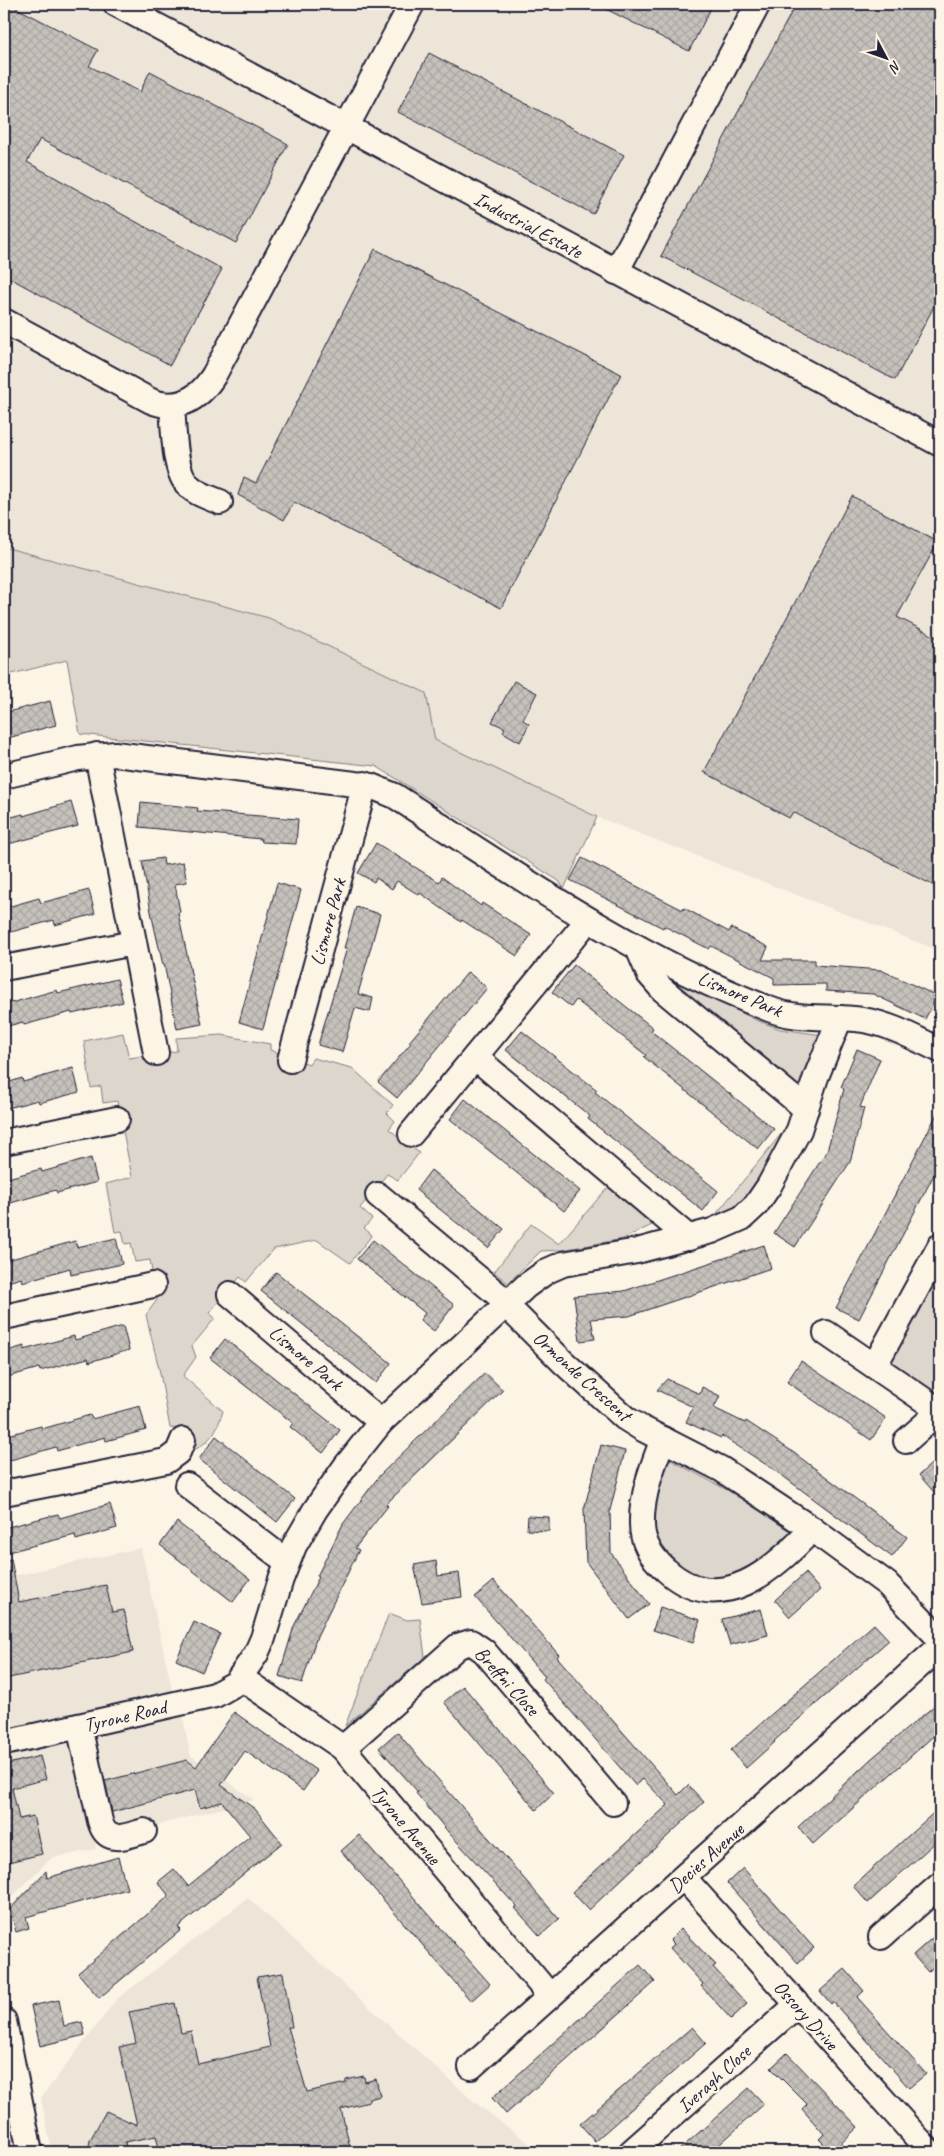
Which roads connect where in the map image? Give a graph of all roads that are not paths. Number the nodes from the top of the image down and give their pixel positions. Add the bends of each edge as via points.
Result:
1 (116, 4) edge
2 (412, 4) edge
3 (758, 4) edge
4 (346, 127) junction
5 (616, 272) junction
6 (4, 321) edge
7 (172, 406) junction
8 (940, 444) edge
9 (220, 502) dead end
10 (97, 755) junction
11 (4, 776) edge
12 (365, 784) junction
13 (588, 920) junction
14 (134, 943) junction
15 (638, 948) junction
16 (4, 968) edge
17 (840, 1018) junction
18 (940, 1050) edge
19 (156, 1053) dead end
20 (475, 1057) junction
21 (290, 1060) dead end
22 (806, 1110) junction
23 (117, 1119) dead end
24 (411, 1134) dead end
25 (4, 1142) edge
26 (378, 1195) dead end
27 (689, 1238) junction
28 (940, 1250) edge
29 (153, 1285) dead end
30 (230, 1294) dead end
31 (507, 1304) junction
32 (4, 1317) edge
33 (826, 1333) dead end
34 (875, 1365) junction
35 (940, 1411) edge
36 (381, 1422) junction
37 (663, 1439) junction
38 (183, 1440) dead end
39 (906, 1441) dead end
40 (186, 1485) dead end
41 (4, 1493) edge
42 (812, 1529) junction
43 (287, 1562) junction
44 (940, 1639) edge
45 (940, 1647) edge
46 (241, 1678) junction
47 (79, 1726) junction
48 (4, 1744) edge
49 (343, 1748) junction
50 (613, 1803) dead end
51 (144, 1832) dead end
52 (684, 1878) junction
53 (940, 1885) edge
54 (881, 1937) dead end
55 (550, 1996) junction
56 (797, 2005) junction
57 (4, 2021) edge
58 (470, 2067) dead end
59 (30, 2152) edge
60 (631, 2152) edge
61 (930, 2152) edge

1 - 4 street, Industrial Estate
2 - 4 street
3 - 5 street
4 - 5 street, Industrial Estate
4 - 7 street via 208,384 188,402
5 - 8 street, Industrial Estate
6 - 7 street via 150,401
7 - 9 street via 182,478 190,488
10 - 11 street, Lismore Park
10 - 12 street, Lismore Park via 144,757
10 - 14 street
12 - 13 street, Lismore Park via 395,796
12 - 21 street, Lismore Park
13 - 15 street, Lismore Park
13 - 20 street
14 - 16 street
14 - 19 street
15 - 17 street, Lismore Park via 777,1012
15 - 22 street, Lismore Park via 649,974 662,989
17 - 18 street, Lismore Park via 878,1023
17 - 22 street
20 - 24 street
20 - 27 street
22 - 27 street via 794,1140 756,1205 733,1223
23 - 25 street
26 - 31 street
27 - 31 street via 555,1267 540,1275
28 - 34 street
29 - 32 street
30 - 36 street, Lismore Park
31 - 36 street
31 - 37 street, Ormonde Crescent via 616,1411
33 - 34 street
34 - 35 street
35 - 39 street
36 - 43 street via 325,1495
37 - 42 street, Ormonde Crescent via 721,1469
37 - 42 street via 646,1492 643,1536 651,1554 676,1578 711,1590 737,1587 776,1565
38 - 41 street via 178,1452 166,1461
40 - 43 street
42 - 44 street, Ormonde Crescent via 887,1584
43 - 46 street via 263,1638
45 - 52 street, Decies Avenue
46 - 47 street, Tyrone Road via 232,1687 215,1695
46 - 49 street, Tyrone Avenue
47 - 48 street, Tyrone Road
47 - 51 street via 104,1832 118,1837
49 - 50 street, Breffni Close via 458,1646 471,1642 484,1651
49 - 55 street, Tyrone Avenue
52 - 55 street, Decies Avenue
52 - 56 street, Ossory Drive
53 - 54 street
55 - 58 street, Decies Avenue
56 - 60 street, Iveragh Close
56 - 61 street, Ossory Drive
57 - 59 street

